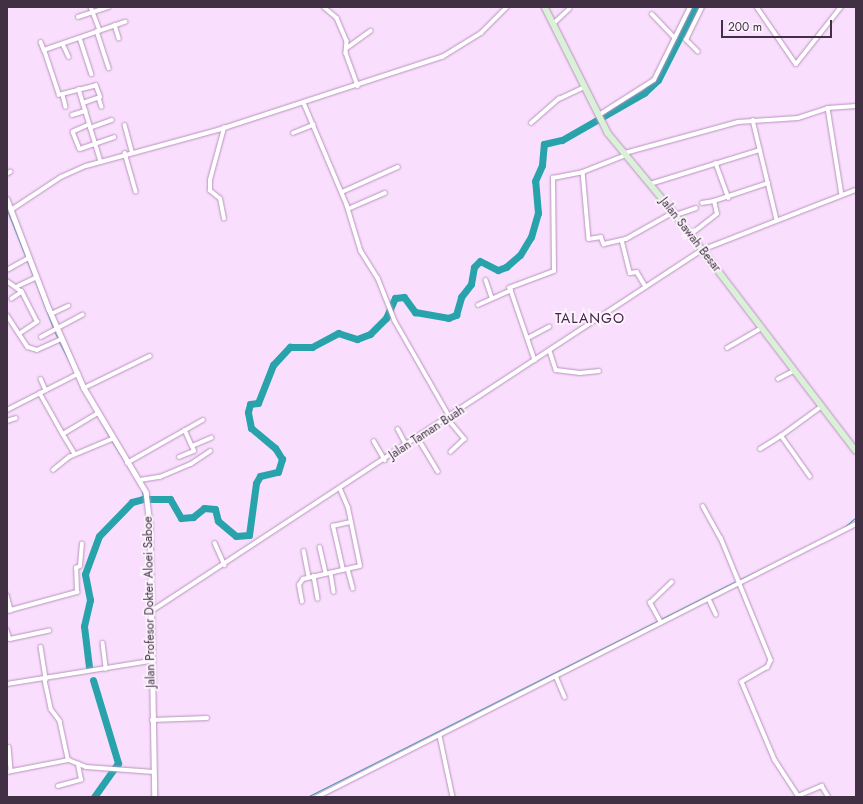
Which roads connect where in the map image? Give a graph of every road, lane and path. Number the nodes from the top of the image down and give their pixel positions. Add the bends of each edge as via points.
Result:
1 (91, 7) edge
2 (107, 7) edge
3 (324, 7) edge
4 (507, 7) edge
5 (545, 7) edge
6 (690, 7) edge
7 (702, 7) edge
8 (757, 7) edge
9 (841, 7) edge
10 (569, 8) dead end
11 (93, 12) junction
12 (652, 14) dead end
13 (78, 17) dead end
14 (125, 22) dead end
15 (553, 24) junction
16 (115, 25) junction
17 (98, 31) junction
18 (370, 31) dead end
19 (80, 38) junction
20 (119, 38) dead end
21 (675, 38) junction
22 (41, 42) dead end
23 (63, 44) junction
24 (346, 49) junction
25 (44, 50) junction
26 (698, 52) dead end
27 (69, 57) dead end
28 (109, 68) dead end
29 (92, 74) dead end
30 (358, 86) junction
31 (583, 88) junction
32 (79, 89) junction
33 (63, 95) junction
34 (99, 98) junction
35 (83, 103) junction
36 (304, 103) junction
37 (856, 106) edge
38 (66, 107) dead end
39 (102, 107) dead end
40 (828, 108) junction
41 (85, 111) junction
42 (72, 115) dead end
43 (597, 116) junction
44 (112, 120) dead end
45 (753, 120) junction
46 (531, 123) dead end
47 (125, 125) dead end
48 (313, 125) junction
49 (90, 126) junction
50 (224, 128) junction
51 (293, 133) dead end
52 (114, 137) dead end
53 (95, 144) junction
54 (760, 150) junction
55 (132, 152) junction
56 (125, 153) junction
57 (625, 154) junction
58 (101, 162) junction
59 (716, 163) junction
60 (398, 167) dead end
61 (583, 172) junction
62 (768, 183) junction
63 (650, 184) junction
64 (856, 190) edge
65 (136, 191) dead end
66 (342, 192) junction
67 (385, 193) dead end
68 (842, 195) junction
69 (729, 198) junction
70 (7, 199) edge
71 (714, 201) junction
72 (702, 203) dead end
73 (696, 208) dead end
74 (348, 209) junction
75 (11, 210) junction
76 (675, 214) junction
77 (224, 219) dead end
78 (777, 220) junction
79 (690, 234) junction
80 (622, 240) junction
81 (702, 250) junction
82 (28, 259) junction
83 (7, 270) edge
84 (37, 277) junction
85 (486, 280) dead end
86 (7, 281) edge
87 (18, 286) junction
88 (646, 287) junction
89 (509, 288) junction
90 (22, 292) junction
91 (492, 297) junction
92 (12, 300) dead end
93 (478, 305) dead end
94 (68, 306) dead end
95 (51, 314) junction
96 (7, 315) edge
97 (82, 315) dead end
98 (549, 327) dead end
99 (761, 328) junction
100 (55, 330) junction
101 (19, 334) junction
102 (41, 337) dead end
103 (528, 338) junction
104 (59, 340) junction
105 (727, 348) dead end
106 (550, 351) junction
107 (150, 356) dead end
108 (535, 360) junction
109 (599, 371) dead end
110 (794, 371) junction
111 (78, 374) junction
112 (41, 379) dead end
113 (778, 379) dead end
114 (84, 388) junction
115 (46, 390) junction
116 (40, 393) junction
117 (822, 406) junction
118 (7, 410) edge
119 (96, 414) junction
120 (16, 418) dead end
121 (449, 418) junction
122 (203, 420) dead end
123 (7, 421) edge
124 (398, 429) dead end
125 (185, 430) junction
126 (63, 434) junction
127 (781, 436) junction
128 (211, 438) dead end
129 (418, 438) junction
130 (110, 440) junction
131 (374, 440) dead end
132 (192, 446) junction
133 (407, 446) junction
134 (760, 449) dead end
135 (210, 451) dead end
136 (856, 451) edge
137 (451, 452) dead end
138 (75, 454) junction
139 (179, 458) dead end
140 (385, 460) junction
141 (127, 463) junction
142 (53, 470) dead end
143 (438, 471) dead end
144 (810, 477) dead end
145 (140, 480) junction
146 (340, 489) junction
147 (703, 506) dead end
148 (351, 522) junction
149 (856, 524) edge
150 (215, 543) dead end
151 (82, 544) dead end
152 (320, 547) dead end
153 (304, 551) dead end
154 (224, 565) junction
155 (348, 568) junction
156 (342, 570) junction
157 (331, 573) junction
158 (326, 574) junction
159 (314, 576) junction
160 (309, 577) junction
161 (672, 582) dead end
162 (739, 585) junction
163 (353, 588) dead end
164 (334, 592) dead end
165 (7, 596) edge
166 (318, 599) dead end
167 (709, 599) junction
168 (302, 602) dead end
169 (9, 611) edge
170 (150, 612) junction
171 (716, 614) dead end
172 (661, 623) junction
173 (7, 630) edge
174 (49, 631) dead end
175 (103, 643) dead end
176 (41, 647) dead end
177 (151, 661) junction
178 (106, 669) junction
179 (556, 676) junction
180 (46, 680) junction
181 (7, 684) edge
182 (565, 697) dead end
183 (207, 718) dead end
184 (152, 720) junction
185 (440, 736) junction
186 (8, 747) dead end
187 (68, 760) junction
188 (78, 764) junction
189 (9, 772) edge
190 (154, 772) junction
191 (58, 786) dead end
192 (828, 796) dead end
193 (155, 797) edge
194 (317, 797) edge
195 (453, 797) edge
196 (799, 797) edge

1 - 11 street
2 - 11 street
3 - 24 street via 337,18 348,44
4 - 30 street via 481,33 450,53
5 - 15 main road, Jalan Sawah Besar
6 - 21 street
7 - 26 street via 686,40
8 - 9 street via 796,64
10 - 15 street
11 - 13 street
11 - 17 street
12 - 21 street
14 - 16 street
15 - 31 main road, Jalan Sawah Besar
16 - 17 street
16 - 20 street
17 - 19 street
17 - 28 street
18 - 24 street
19 - 23 street
19 - 29 street
21 - 43 street via 654,80
22 - 25 street
23 - 25 street
23 - 27 street
24 - 30 street
25 - 33 street via 59,94
30 - 36 street
31 - 43 main road, Jalan Sawah Besar
31 - 46 street via 562,98
32 - 33 street
32 - 34 street via 95,85
32 - 35 street
33 - 38 street
34 - 35 street
34 - 39 street
35 - 41 street
36 - 48 street
36 - 50 street
37 - 40 street
40 - 45 street via 798,118
40 - 68 street
41 - 42 street
41 - 49 street
43 - 57 main road, Jalan Sawah Besar
44 - 49 street
45 - 54 street
45 - 57 street
47 - 55 street
48 - 51 street
48 - 66 street
49 - 53 street
49 - 53 street via 73,133 80,149
50 - 55 street
50 - 77 street via 210,180 210,191 220,199
52 - 53 street
53 - 58 street
54 - 59 street
54 - 62 street
55 - 56 street
56 - 58 street
56 - 65 street
57 - 61 street
57 - 63 main road, Jalan Sawah Besar
58 - 75 street via 61,177
59 - 63 street
59 - 69 street
60 - 66 street
61 - 80 street via 588,237 601,237 604,244
61 - 89 street via 553,178 554,272
62 - 69 street
62 - 78 street
63 - 76 main road, Jalan Sawah Besar
64 - 68 street, Jalan Taman Buah
66 - 74 street
67 - 74 street
68 - 78 street, Jalan Taman Buah
69 - 71 street
70 - 75 street, Jalan Profesor Dokter Aloei Saboe
71 - 72 street
71 - 79 street via 717,214
73 - 76 street
74 - 121 street via 359,247 378,278 395,321
75 - 82 street, Jalan Profesor Dokter Aloei Saboe
76 - 79 main road, Jalan Sawah Besar
76 - 80 street
78 - 81 street, Jalan Taman Buah
79 - 81 main road, Jalan Sawah Besar
80 - 88 street via 630,273 637,272
81 - 88 street, Jalan Taman Buah
81 - 99 main road, Jalan Sawah Besar
82 - 83 street
82 - 84 street, Jalan Profesor Dokter Aloei Saboe
84 - 87 street
84 - 95 street, Jalan Profesor Dokter Aloei Saboe
85 - 91 street
86 - 87 street
87 - 90 street
88 - 106 street, Jalan Taman Buah
89 - 91 street
89 - 103 street
90 - 92 street
90 - 101 street via 37,322
91 - 93 street
94 - 95 street
95 - 100 street, Jalan Profesor Dokter Aloei Saboe
96 - 101 street
97 - 100 street
98 - 103 street
99 - 105 street
99 - 110 main road, Jalan Sawah Besar
100 - 102 street
100 - 104 street, Jalan Profesor Dokter Aloei Saboe
101 - 104 street via 27,346 36,350
103 - 108 street
104 - 111 street, Jalan Profesor Dokter Aloei Saboe
106 - 108 street, Jalan Taman Buah
106 - 109 street via 556,370 580,374
107 - 114 street
108 - 121 street, Jalan Taman Buah
110 - 113 street
110 - 117 main road, Jalan Sawah Besar
111 - 114 street, Jalan Profesor Dokter Aloei Saboe
111 - 115 street
112 - 115 street
114 - 119 street, Jalan Profesor Dokter Aloei Saboe
115 - 116 street
116 - 118 street
116 - 126 street
117 - 127 street
117 - 136 main road, Jalan Sawah Besar
119 - 126 street
119 - 130 street, Jalan Profesor Dokter Aloei Saboe
120 - 123 street
121 - 129 street, Jalan Taman Buah
121 - 137 street via 465,439
122 - 125 street
124 - 133 street
125 - 132 street
125 - 141 street
126 - 138 street
127 - 134 street
127 - 144 street
128 - 132 street
129 - 133 street, Jalan Taman Buah
129 - 143 street
130 - 138 street
130 - 141 street, Jalan Profesor Dokter Aloei Saboe
131 - 140 street
132 - 139 street via 194,451
133 - 140 street, Jalan Taman Buah
135 - 145 street via 191,464 160,477
138 - 142 street
140 - 146 street, Jalan Taman Buah
141 - 145 street, Jalan Profesor Dokter Aloei Saboe
145 - 170 street, Jalan Profesor Dokter Aloei Saboe via 146,492 148,505
146 - 148 street
146 - 154 street, Jalan Taman Buah
147 - 162 street via 721,538
148 - 155 street via 360,566
148 - 156 street via 333,526
149 - 162 street
150 - 154 street
151 - 169 street via 80,566 76,568 77,592
152 - 158 street
153 - 160 street
154 - 170 street, Jalan Taman Buah
155 - 156 street
155 - 163 street
156 - 157 street
157 - 158 street
157 - 164 street
158 - 159 street
159 - 160 street
159 - 166 street
160 - 168 street via 299,584
161 - 172 street via 650,603
162 - 167 street
162 - 196 street via 771,660 768,667 742,682 775,760
165 - 169 street
167 - 171 street
167 - 172 street
170 - 177 street, Jalan Profesor Dokter Aloei Saboe
172 - 179 street
173 - 174 street via 12,640
175 - 178 street
176 - 180 street
177 - 178 street
177 - 184 street, Jalan Profesor Dokter Aloei Saboe
178 - 180 street
179 - 182 street
179 - 185 street
180 - 181 street
180 - 187 street via 52,709 60,722
183 - 184 street
184 - 190 street, Jalan Profesor Dokter Aloei Saboe
185 - 194 street
185 - 195 street
186 - 189 street
187 - 188 street
187 - 189 street
188 - 190 street
188 - 191 street via 80,780
190 - 193 street, Jalan Profesor Dokter Aloei Saboe
192 - 196 street via 820,786

